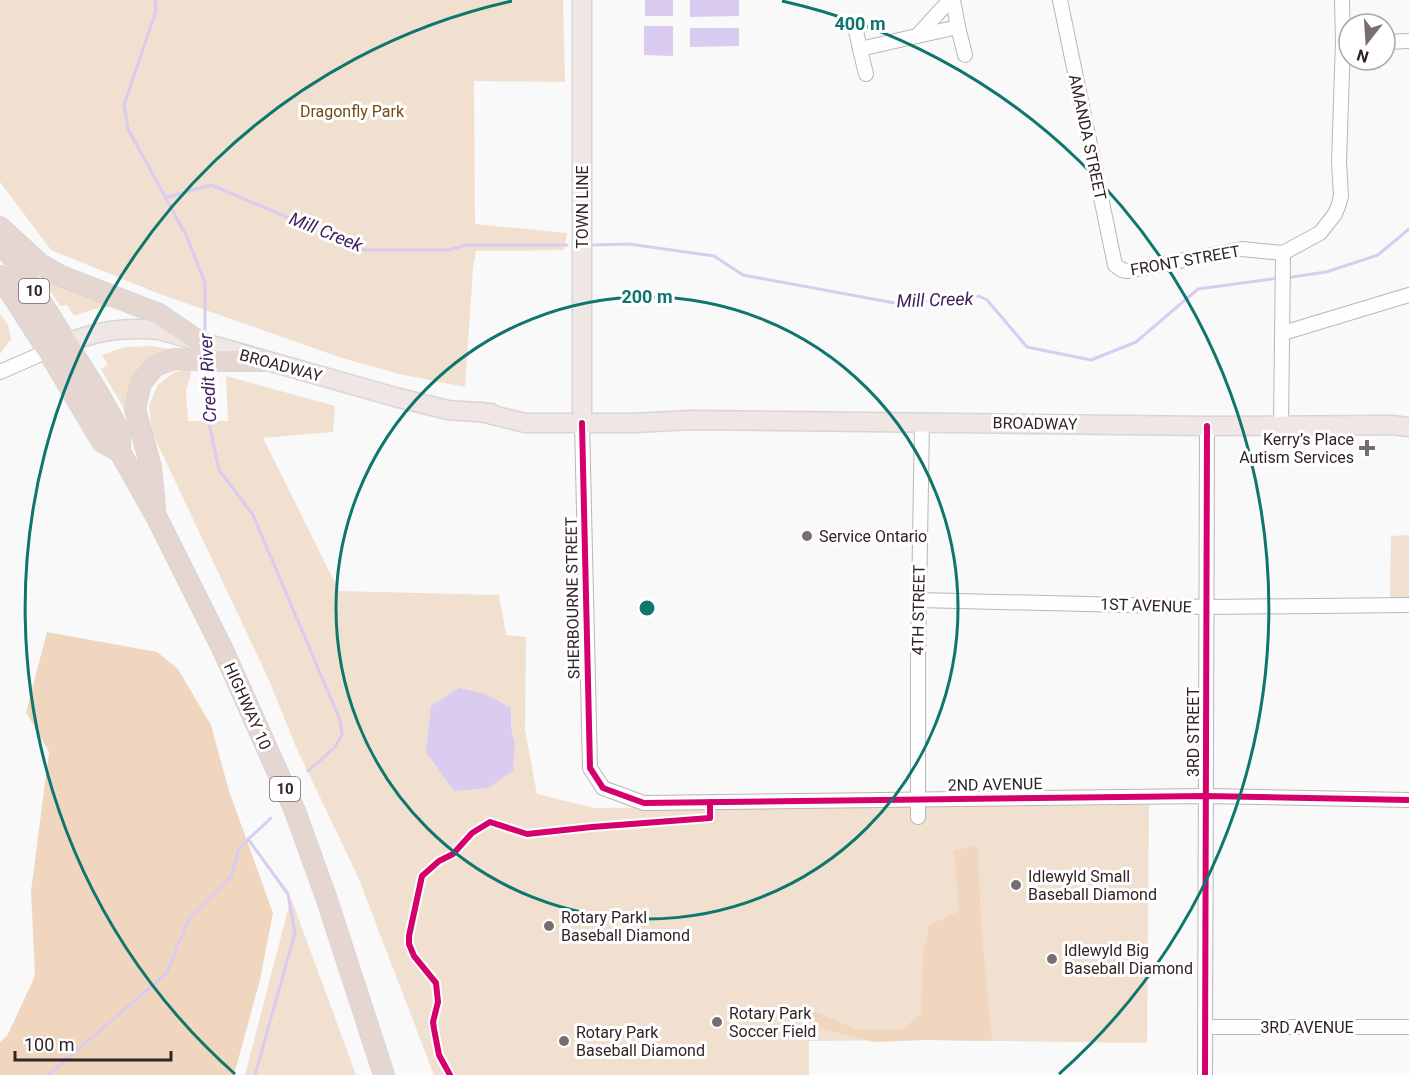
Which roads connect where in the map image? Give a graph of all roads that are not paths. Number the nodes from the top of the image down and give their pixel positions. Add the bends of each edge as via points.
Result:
1 (582, 0) edge
2 (951, 0) edge
3 (1060, 0) edge
4 (958, 27) junction
5 (856, 31) dead end
6 (917, 36) junction
7 (860, 49) junction
8 (965, 56) dead end
9 (1345, 72) edge
10 (866, 74) dead end
11 (0, 227) edge
12 (0, 242) edge
13 (1283, 252) junction
14 (1122, 270) joint
15 (0, 276) edge
16 (1409, 294) edge
17 (1283, 333) junction
18 (67, 343) junction
19 (48, 351) junction
20 (206, 352) junction
21 (262, 361) joint
22 (0, 372) edge
23 (582, 419) junction
24 (922, 422) junction
25 (1281, 425) junction
26 (1207, 426) junction
27 (1406, 426) edge
28 (120, 452) junction
29 (156, 516) junction
30 (919, 600) junction
31 (1409, 605) edge
32 (1207, 607) junction
33 (592, 772) joint
34 (1206, 796) junction
35 (918, 799) junction
36 (1409, 800) edge
37 (918, 817) dead end
38 (1205, 1027) junction
39 (1409, 1027) edge
40 (384, 1075) edge
41 (1205, 1075) edge

1 - 23 main road, TOWN LINE
2 - 4 street
2 - 6 street
3 - 14 street, AMANDA STREET via 1113,261
4 - 6 street
4 - 8 street
5 - 7 street
6 - 7 street
7 - 10 street
9 - 13 street via 1339,204 1320,233
11 - 20 highway via 40,264 159,314
12 - 18 highway, HIGHWAY 10 / 10
13 - 14 street, FRONT STREET via 1242,249
13 - 17 street
15 - 19 highway, HIGHWAY 10 / 10
16 - 17 street
17 - 25 street
18 - 19 main road
18 - 20 main road via 135,327 159,330
18 - 28 highway, HIGHWAY 10 / 10 via 120,432
19 - 22 street
19 - 28 highway, HIGHWAY 10 / 10 via 102,442
20 - 21 highway
20 - 29 highway via 162,362 141,383 135,409 152,467
21 - 23 main road, BROADWAY via 448,410
23 - 24 main road, BROADWAY via 633,415 670,420
23 - 33 street, SHERBOURNE STREET
24 - 26 main road, BROADWAY
24 - 30 street, 4TH STREET
25 - 26 main road, BROADWAY
25 - 27 main road, BROADWAY
26 - 32 street, 3RD STREET
28 - 29 highway, HIGHWAY 10 / 10
29 - 40 highway, HIGHWAY 10 / 10 via 223,650 295,811
30 - 32 street, 1ST AVENUE
30 - 35 street, 4TH STREET
31 - 32 street, 1ST AVENUE
32 - 34 street, 3RD STREET
33 - 35 street, 2ND AVENUE via 603,788 644,803
34 - 35 street, 2ND AVENUE
34 - 36 street, 2ND AVENUE
34 - 38 street, 3RD STREET
35 - 37 street, 4TH STREET
38 - 39 street, 3RD AVENUE
38 - 41 street, 3RD STREET

